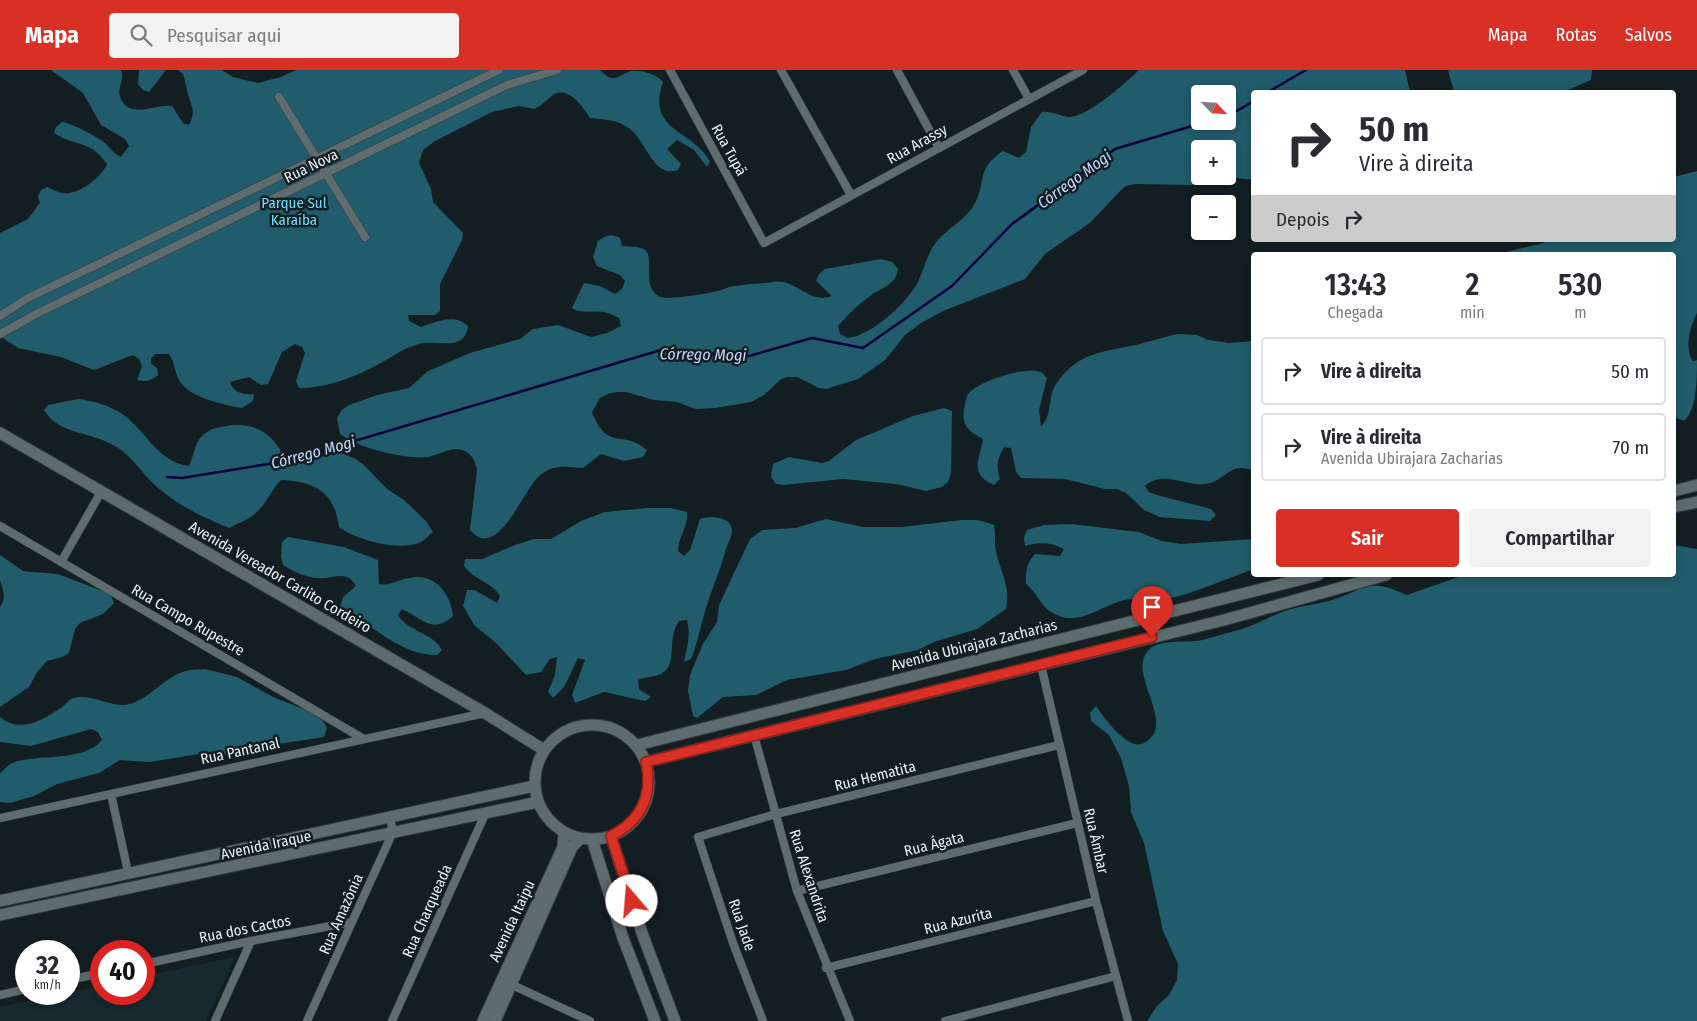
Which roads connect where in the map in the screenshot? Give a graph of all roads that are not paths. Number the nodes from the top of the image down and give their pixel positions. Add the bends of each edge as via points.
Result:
1 (499, 70) edge
2 (557, 70) edge
3 (670, 70) edge
4 (781, 70) edge
5 (897, 70) edge
6 (1013, 70) edge
7 (1083, 70) edge
8 (278, 97) dead end
9 (1029, 99) junction
10 (939, 148) junction
11 (317, 158) junction
12 (326, 174) junction
13 (851, 195) junction
14 (365, 237) dead end
15 (764, 243) joint
16 (0, 316) edge
17 (0, 334) edge
18 (0, 433) edge
19 (1697, 485) edge
20 (1676, 490) edge
21 (101, 492) junction
22 (1697, 502) edge
23 (1676, 507) edge
24 (0, 526) edge
25 (61, 562) junction
26 (1310, 577) edge
27 (1379, 577) edge
28 (1041, 665) junction
29 (485, 713) junction
30 (754, 735) junction
31 (362, 738) junction
32 (1059, 744) junction
33 (637, 745) junction
34 (544, 750) junction
35 (646, 762) junction
36 (534, 786) junction
37 (111, 794) junction
38 (538, 802) junction
39 (486, 812) junction
40 (776, 814) junction
41 (391, 817) junction
42 (0, 818) edge
43 (1077, 823) junction
44 (564, 832) junction
45 (392, 834) junction
46 (611, 836) junction
47 (698, 837) joint
48 (586, 838) junction
49 (128, 872) junction
50 (797, 891) junction
51 (0, 901) edge
52 (1096, 901) junction
53 (0, 915) edge
54 (352, 922) junction
55 (251, 941) junction
56 (155, 962) edge
57 (826, 968) junction
58 (1116, 976) junction
59 (506, 982) junction
60 (15, 992) edge
61 (0, 995) edge
62 (846, 1020) edge
63 (215, 1021) edge
64 (307, 1021) edge
65 (392, 1021) edge
66 (483, 1021) edge
67 (494, 1021) edge
68 (590, 1021) edge
69 (655, 1021) edge
70 (674, 1021) edge
71 (763, 1021) edge
72 (945, 1021) edge
73 (1128, 1021) edge

1 - 11 street, Rua Nova
2 - 12 street, Rua Nova via 507,85
3 - 15 street, Rua Tupã
4 - 13 street
5 - 10 street
6 - 9 street
7 - 9 street, Rua Arassy
8 - 11 street
9 - 10 street, Rua Arassy
10 - 13 street, Rua Arassy
11 - 12 street
11 - 16 street, Rua Nova via 28,298
12 - 14 street
12 - 17 street, Rua Nova
13 - 15 street, Rua Arassy
18 - 21 main road, Avenida Vereador Carlito Cordeiro
19 - 20 main road
21 - 25 street
21 - 29 main road, Avenida Vereador Carlito Cordeiro
22 - 23 main road
24 - 25 street, Rua Campo Rupestre
25 - 31 street, Rua Campo Rupestre
26 - 33 main road, Avenida Ubirajara Zacharias
27 - 28 main road via 1224,620
28 - 30 main road
28 - 32 street, Rua Âmbar
29 - 31 street, Rua Pantanal
29 - 34 main road, Avenida Vereador Carlito Cordeiro
30 - 35 main road
30 - 40 street, Rua Alexandrita
31 - 37 street, Rua Pantanal
32 - 40 street, Rua Hematita
32 - 43 street, Rua Âmbar
33 - 34 main road via 611,727 586,724 562,732
33 - 35 main road
34 - 36 main road via 535,773
35 - 46 main road via 649,776 644,806 636,819
36 - 38 main road
36 - 41 main road, Avenida Iraque
37 - 42 street, Rua Pantanal
37 - 49 street
38 - 39 main road, Avenida Iraque
38 - 44 main road via 554,825
39 - 45 main road, Avenida Iraque
39 - 65 street, Rua Charqueada
40 - 47 street, Rua Hematita
40 - 50 street, Rua Alexandrita
41 - 45 street, Rua Amazônia
41 - 49 main road, Avenida Iraque
43 - 50 street, Rua Ágata
43 - 52 street, Rua Âmbar
44 - 48 main road
44 - 59 main road, Avenida Itaipu via 562,847
45 - 53 main road, Avenida Iraque
45 - 54 street, Rua Amazônia
46 - 48 main road
46 - 70 main road
47 - 71 street, Rua Jade via 732,943
48 - 59 main road, Avenida Itaipu via 572,847
48 - 69 main road
49 - 51 main road, Avenida Iraque
50 - 57 street, Rua Alexandrita
52 - 57 street, Rua Azurita
52 - 58 street, Rua Âmbar
54 - 55 street, Rua dos Cactos
54 - 64 street, Rua Amazônia
55 - 56 street, Rua dos Cactos
55 - 63 street
57 - 62 street, Rua Alexandrita
58 - 72 street
58 - 73 street, Rua Âmbar
59 - 66 main road, Avenida Itaipu
59 - 67 main road, Avenida Itaipu
59 - 68 street
60 - 61 street

